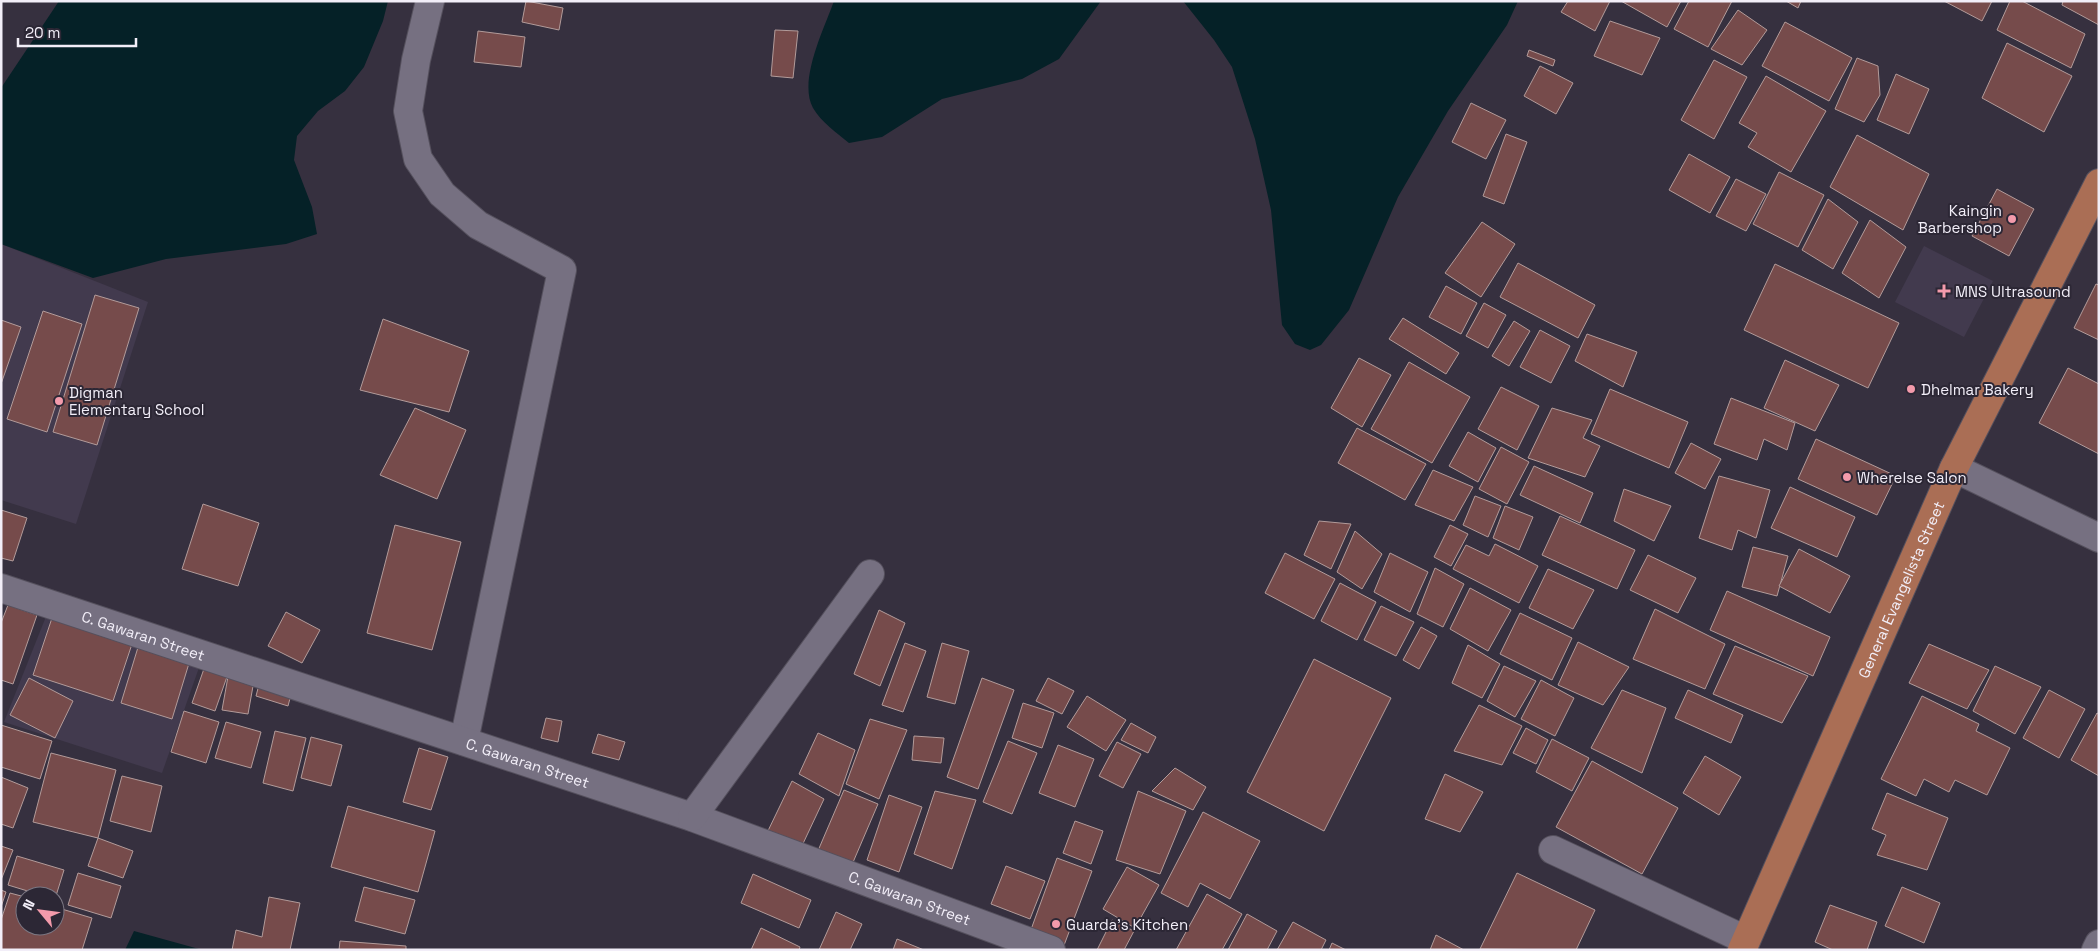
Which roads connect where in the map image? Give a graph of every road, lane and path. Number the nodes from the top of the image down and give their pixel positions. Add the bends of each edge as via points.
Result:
1 (430, 1) edge
2 (2099, 183) edge
3 (1954, 468) junction
4 (2099, 538) edge
5 (870, 574) dead end
6 (1, 588) edge
7 (464, 741) junction
8 (692, 817) junction
9 (1553, 850) dead end
10 (2099, 944) edge
11 (1744, 945) edge
12 (1051, 950) edge
13 (2096, 950) edge

1 - 7 street via 408,111 418,159 442,194 478,225 562,270
2 - 3 main road, General Evangelista Street
3 - 4 street
3 - 11 main road, General Evangelista Street
5 - 8 street
6 - 7 street, C. Gawaran Street
7 - 8 street, C. Gawaran Street
8 - 12 street, C. Gawaran Street
9 - 11 street
10 - 13 street

